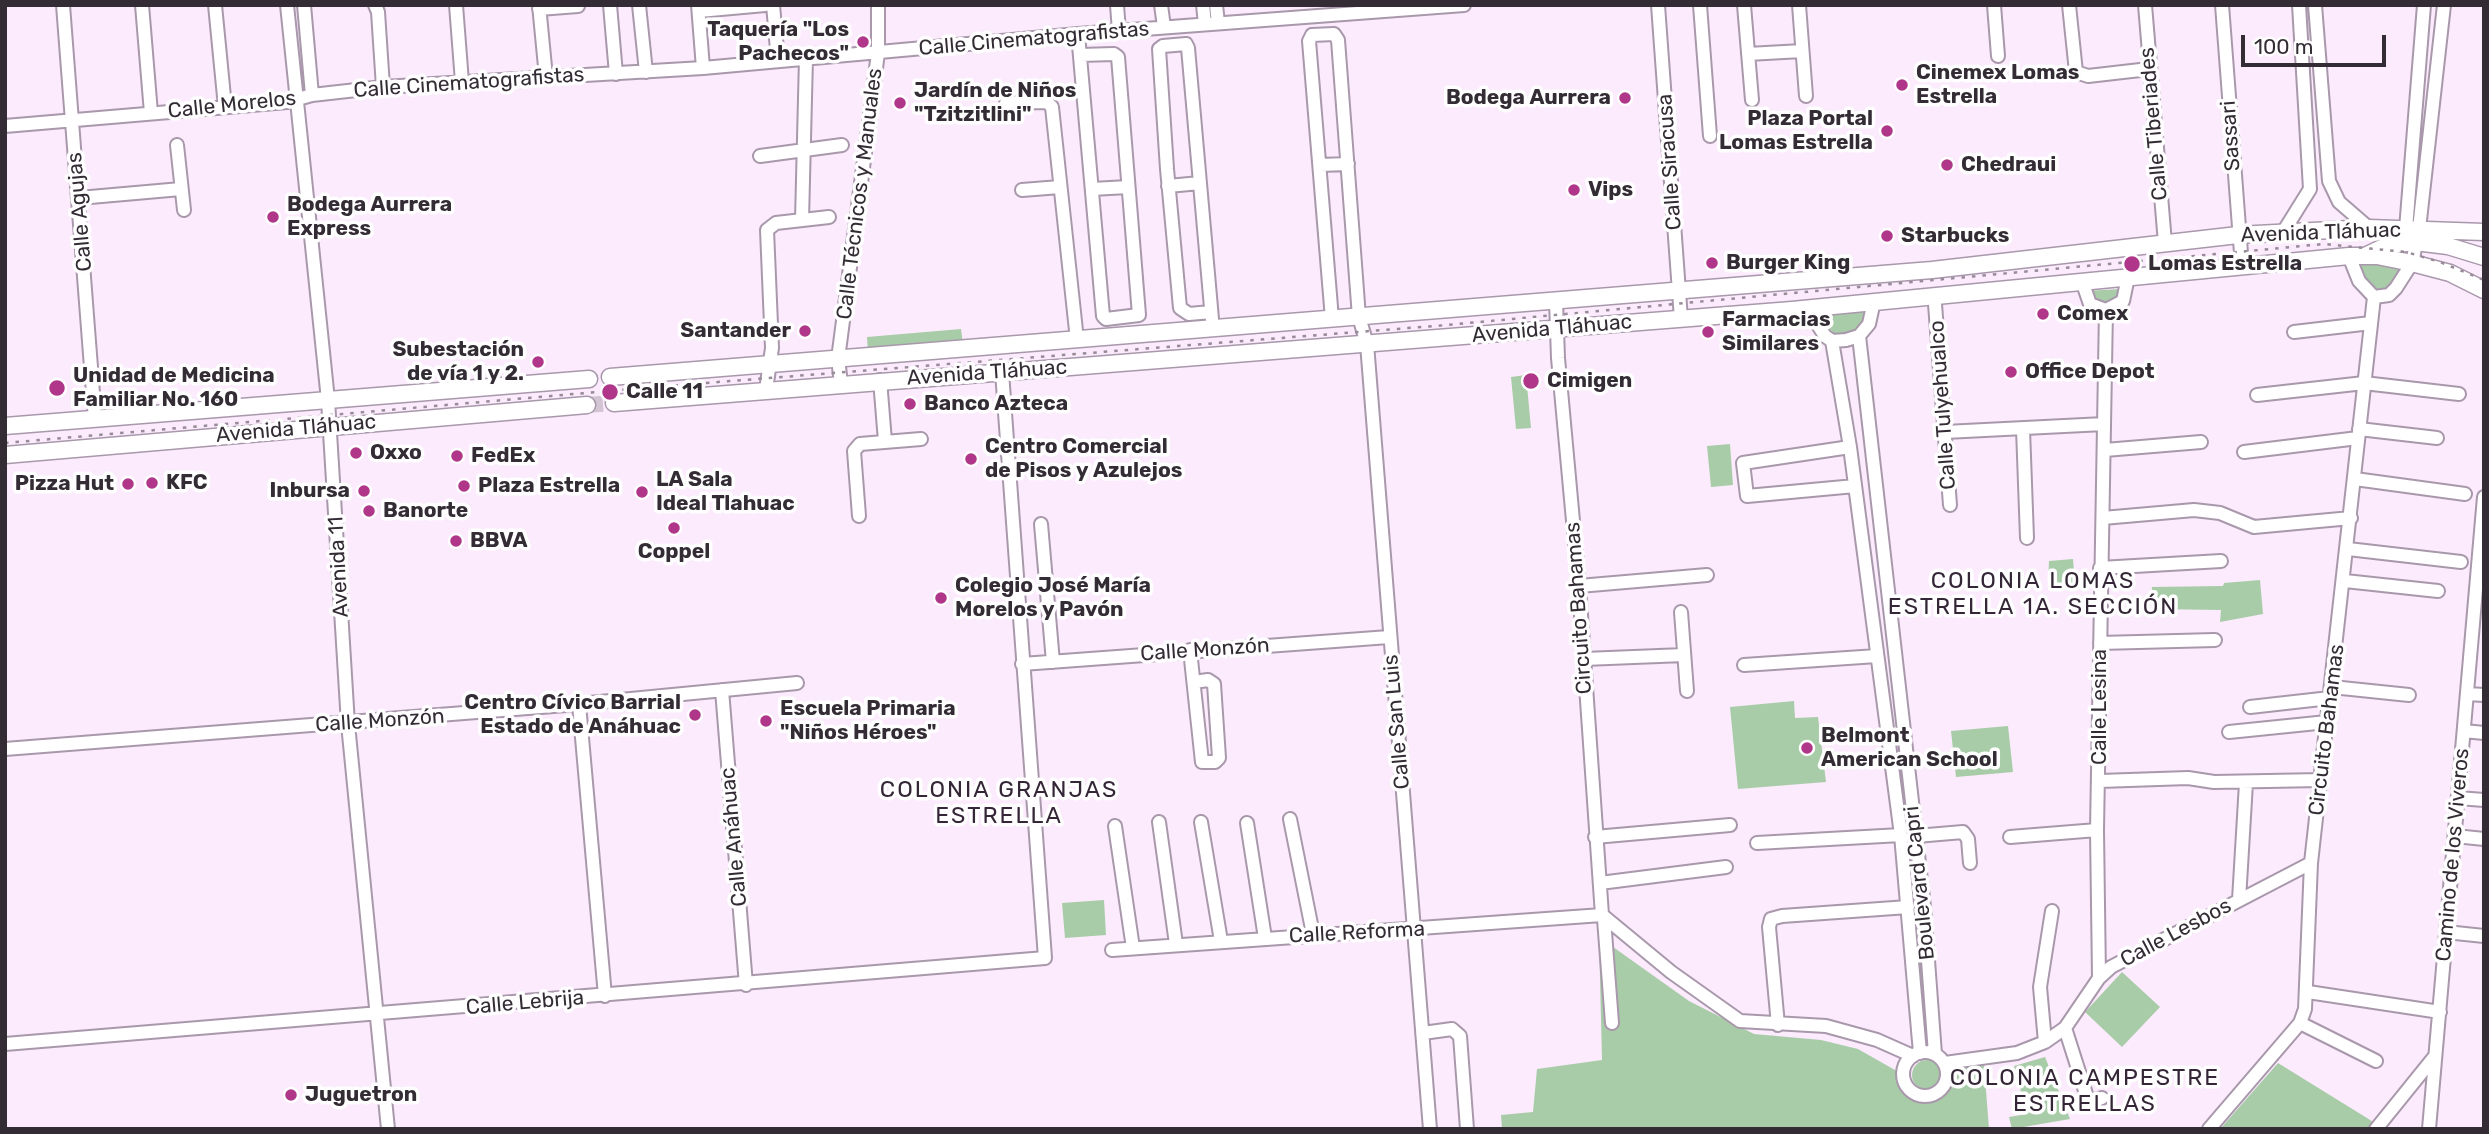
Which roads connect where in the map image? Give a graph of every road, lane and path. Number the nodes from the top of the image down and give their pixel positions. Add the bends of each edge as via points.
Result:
1 (63, 5) edge
2 (142, 5) edge
3 (215, 5) edge
4 (288, 5) edge
5 (304, 5) edge
6 (375, 5) edge
7 (456, 5) edge
8 (610, 5) edge
9 (639, 5) edge
10 (765, 5) edge
11 (774, 5) edge
12 (877, 5) edge
13 (1116, 5) edge
14 (1161, 5) edge
15 (1203, 5) edge
16 (1216, 5) edge
17 (1261, 5) edge
18 (1464, 5) edge
19 (1658, 5) edge
20 (1700, 5) edge
21 (1744, 5) edge
22 (1799, 5) edge
23 (1994, 5) edge
24 (2069, 5) edge
25 (2145, 5) edge
26 (2222, 5) edge
27 (2299, 5) edge
28 (2315, 5) edge
29 (2424, 5) edge
30 (2444, 5) edge
31 (578, 6) edge
32 (1452, 6) edge
33 (539, 7) edge
34 (699, 8) edge
35 (1263, 20) junction
36 (1211, 24) junction
37 (1164, 27) junction
38 (1119, 31) junction
39 (1078, 34) junction
40 (1802, 51) junction
41 (878, 53) junction
42 (1748, 54) junction
43 (1080, 55) junction
44 (1998, 56) dead end
45 (806, 58) junction
46 (778, 61) junction
47 (703, 68) junction
48 (2149, 69) junction
49 (646, 72) junction
50 (616, 74) junction
51 (546, 77) junction
52 (462, 82) junction
53 (383, 87) junction
54 (312, 95) junction
55 (1806, 96) dead end
56 (297, 99) junction
57 (1752, 100) dead end
58 (1006, 103) dead end
59 (225, 107) junction
60 (151, 113) junction
61 (72, 119) junction
62 (5, 126) edge
63 (1710, 136) dead end
64 (177, 145) dead end
65 (842, 145) dead end
66 (801, 151) junction
67 (760, 156) dead end
68 (1348, 164) junction
69 (1320, 165) junction
70 (2329, 181) junction
71 (1200, 183) junction
72 (2311, 183) junction
73 (1168, 186) junction
74 (1060, 187) junction
75 (1128, 187) junction
76 (181, 189) junction
77 (1022, 190) dead end
78 (1092, 190) junction
79 (79, 198) junction
80 (184, 210) dead end
81 (829, 217) dead end
82 (802, 220) junction
83 (2369, 228) junction
84 (2312, 232) junction
85 (2484, 232) edge
86 (2282, 233) junction
87 (2413, 233) junction
88 (2238, 235) junction
89 (2165, 243) junction
90 (2357, 256) junction
91 (2484, 256) edge
92 (2313, 259) junction
93 (2412, 262) junction
94 (2242, 266) junction
95 (2129, 277) junction
96 (2082, 281) junction
97 (1679, 289) junction
98 (2484, 290) edge
99 (2374, 297) junction
100 (1556, 301) junction
101 (1874, 301) junction
102 (1935, 304) dead end
103 (1807, 308) junction
104 (2106, 310) junction
105 (1211, 312) junction
106 (1359, 317) junction
107 (1332, 319) junction
108 (1681, 319) junction
109 (2371, 323) junction
110 (1213, 329) junction
111 (1557, 329) junction
112 (2294, 332) dead end
113 (1860, 336) junction
114 (1077, 340) junction
115 (1832, 341) junction
116 (1367, 344) junction
117 (838, 359) junction
118 (770, 364) junction
119 (1002, 372) junction
120 (610, 377) dead end
121 (589, 379) dead end
122 (880, 380) junction
123 (841, 383) junction
124 (2364, 383) junction
125 (766, 390) junction
126 (2459, 394) dead end
127 (2257, 395) dead end
128 (328, 400) junction
129 (614, 403) tunnel mouth
130 (587, 405) tunnel mouth
131 (95, 419) junction
132 (330, 425) junction
133 (2104, 425) junction
134 (5, 426) edge
135 (2023, 429) junction
136 (1945, 432) junction
137 (2359, 434) junction
138 (2437, 438) dead end
139 (921, 439) dead end
140 (885, 441) junction
141 (2201, 442) dead end
142 (1850, 447) junction
143 (2105, 450) junction
144 (2244, 452) dead end
145 (5, 456) edge
146 (2355, 479) junction
147 (1855, 486) junction
148 (2465, 494) dead end
149 (2484, 497) edge
150 (1950, 505) dead end
151 (859, 516) dead end
152 (2103, 518) junction
153 (2351, 518) junction
154 (1041, 524) dead end
155 (2027, 538) dead end
156 (2348, 549) junction
157 (2221, 561) dead end
158 (2461, 562) dead end
159 (2100, 568) junction
160 (1707, 575) dead end
161 (2345, 581) junction
162 (1579, 586) junction
163 (2438, 591) dead end
164 (1681, 612) dead end
165 (2479, 618) edge
166 (1390, 637) junction
167 (2215, 640) dead end
168 (2100, 643) junction
169 (1189, 650) junction
170 (1684, 655) junction
171 (1877, 656) junction
172 (1584, 659) junction
173 (1053, 662) junction
174 (1022, 664) junction
175 (1744, 664) dead end
176 (1194, 682) junction
177 (797, 683) dead end
178 (722, 690) junction
179 (1687, 691) dead end
180 (2331, 692) junction
181 (2468, 694) junction
182 (2409, 695) dead end
183 (2484, 695) edge
184 (579, 704) junction
185 (2250, 707) dead end
186 (2327, 722) junction
187 (348, 724) junction
188 (2464, 731) junction
189 (2229, 732) dead end
190 (2484, 733) edge
191 (5, 749) edge
192 (2321, 780) junction
193 (2100, 781) junction
194 (2246, 783) junction
195 (2458, 798) junction
196 (2484, 800) edge
197 (1290, 819) dead end
198 (1160, 822) dead end
199 (1201, 822) dead end
200 (1247, 823) dead end
201 (1730, 824) dead end
202 (1115, 826) dead end
203 (2096, 830) junction
204 (1900, 835) junction
205 (1916, 836) junction
206 (2010, 836) dead end
207 (2455, 836) junction
208 (1595, 837) junction
209 (2484, 839) edge
210 (1757, 843) dead end
211 (1969, 863) dead end
212 (2311, 863) junction
213 (1726, 867) dead end
214 (1600, 883) junction
215 (2239, 900) junction
216 (1908, 907) junction
217 (2052, 911) dead end
218 (1603, 917) junction
219 (1415, 930) junction
220 (2446, 932) junction
221 (1313, 934) junction
222 (2484, 936) edge
223 (1265, 938) junction
224 (1221, 941) junction
225 (1177, 944) junction
226 (1133, 948) junction
227 (1112, 950) dead end
228 (2099, 978) junction
229 (746, 985) junction
230 (2308, 992) junction
231 (605, 996) junction
232 (2440, 1012) junction
233 (376, 1016) junction
234 (1612, 1023) dead end
235 (2300, 1023) junction
236 (1778, 1025) junction
237 (2064, 1028) junction
238 (1423, 1033) junction
239 (2045, 1042) junction
240 (5, 1044) edge
241 (1917, 1054) junction
242 (2435, 1056) junction
243 (1940, 1059) junction
244 (2376, 1061) dead end
245 (2102, 1098) dead end
246 (388, 1129) edge
247 (1430, 1129) edge
248 (1467, 1129) edge
249 (2209, 1129) edge
250 (2376, 1129) edge
251 (2429, 1129) edge

1 - 61 street, Calle Agujas
2 - 60 street, Calle Morelos
3 - 59 street
4 - 56 street, Avenida 11
5 - 54 street
6 - 53 street
7 - 52 street
8 - 50 street
9 - 49 street
10 - 34 street
11 - 46 street
12 - 41 street, Calle Técnicos y Manuales
13 - 38 street
14 - 37 street
15 - 36 street
16 - 36 street
17 - 35 street
18 - 32 street, Calle Cinematografistas
19 - 97 street, Calle Siracusa
20 - 63 street
21 - 42 street
22 - 40 street
23 - 44 street
24 - 48 street via 2076,72 2088,76
25 - 48 street, Calle Tiberiades
26 - 88 street, Sassari
27 - 72 street
28 - 70 street
29 - 87 street
30 - 87 street
31 - 33 street
32 - 35 street, Calle Cinematografistas
33 - 51 street
34 - 47 street
35 - 36 street, Calle Cinematografistas
36 - 37 street, Calle Cinematografistas
37 - 38 street, Calle Cinematografistas
38 - 39 street, Calle Cinematografistas
39 - 41 street, Calle Cinematografistas
39 - 43 street
40 - 42 street
40 - 55 street
41 - 45 street, Calle Cinematografistas
41 - 117 street, Calle Técnicos y Manuales
42 - 57 street
43 - 75 street via 1118,57
43 - 78 street
45 - 46 street, Calle Cinematografistas
45 - 66 street
46 - 47 street, Calle Cinematografistas
47 - 49 street, Calle Cinematografistas
48 - 89 street, Calle Tiberiades
49 - 50 street, Calle Cinematografistas
50 - 51 street, Calle Cinematografistas
51 - 52 street, Calle Cinematografistas
52 - 53 street, Calle Cinematografistas
53 - 54 street, Calle Cinematografistas
54 - 56 street, Calle Morelos
56 - 59 street, Calle Morelos
56 - 128 street, Avenida 11
58 - 74 street via 1047,102 1052,107
59 - 60 street, Calle Morelos
60 - 61 street, Calle Morelos
61 - 62 street, Calle Morelos
61 - 79 street, Calle Agujas
64 - 76 street
65 - 66 street
66 - 67 street
66 - 82 street
68 - 69 street
68 - 69 street, Calle San Luis via 1334,34 1312,35 1309,41
68 - 106 street, Calle San Luis
69 - 107 street
70 - 72 street
70 - 83 street via 2339,202
71 - 73 street
71 - 73 street via 1188,48 1186,44 1163,46 1159,49
71 - 105 street
72 - 86 street
73 - 105 street via 1180,308 1189,314
74 - 77 street
74 - 114 street
75 - 78 street
75 - 78 street via 1140,314 1106,319
76 - 79 street
76 - 80 street
79 - 131 street, Calle Agujas
81 - 82 street
82 - 118 street via 776,223 767,230
83 - 84 main road, Avenida Tláhuac
83 - 87 main road, Avenida Tláhuac
84 - 86 main road, Avenida Tláhuac
84 - 92 main road
85 - 87 main road, Avenida Tláhuac
86 - 88 main road, Avenida Tláhuac
87 - 90 main road
87 - 91 main road
87 - 93 street
88 - 89 main road, Avenida Tláhuac
88 - 94 street, Sassari
89 - 97 main road, Avenida Tláhuac via 1961,268
90 - 92 main road, Avenida Tláhuac
90 - 93 main road, Avenida Tláhuac
90 - 99 street via 2359,281
92 - 94 main road, Avenida Tláhuac
93 - 98 main road, Avenida Tláhuac via 2450,272
93 - 99 street via 2389,295
94 - 95 main road, Avenida Tláhuac
95 - 96 main road, Avenida Tláhuac
95 - 104 street via 2123,301
96 - 101 main road, Avenida Tláhuac
96 - 104 street via 2090,304
97 - 100 main road, Avenida Tláhuac
97 - 108 street, Calle Siracusa
99 - 109 street, Circuito Bahamas
100 - 106 main road, Avenida Tláhuac
100 - 111 street, Circuito Bahamas
101 - 103 main road, Avenida Tláhuac
101 - 113 street via 1869,324
102 - 136 street, Calle Tulyehualco
103 - 108 main road, Avenida Tláhuac
103 - 115 street
104 - 133 street, Calle Lesina
105 - 110 street
106 - 107 main road, Avenida Tláhuac
106 - 116 street, Calle San Luis
107 - 110 main road, Avenida Tláhuac
108 - 111 main road, Avenida Tláhuac
109 - 112 street
109 - 124 street, Circuito Bahamas
110 - 114 main road, Avenida Tláhuac
111 - 116 main road, Avenida Tláhuac
111 - 162 street, Circuito Bahamas
113 - 115 street
113 - 205 street, Boulevard Capri
114 - 117 main road, Avenida Tláhuac
115 - 142 street, Boulevard Capri
116 - 119 main road, Avenida Tláhuac
116 - 166 street, Calle San Luis
117 - 118 main road, Avenida Tláhuac
117 - 123 street, Calle Técnicos y Manuales
118 - 120 main road, Avenida Tláhuac
118 - 125 street
119 - 122 main road, Avenida Tláhuac
119 - 174 street
121 - 128 main road, Avenida Tláhuac
122 - 123 main road, Avenida Tláhuac
122 - 140 street
123 - 125 main road, Avenida Tláhuac
124 - 126 street
124 - 127 street
124 - 137 street, Circuito Bahamas
125 - 129 main road, Avenida Tláhuac
128 - 131 main road, Avenida Tláhuac
128 - 132 street, Avenida 11
130 - 132 main road, Avenida Tláhuac
131 - 134 main road, Avenida Tláhuac
132 - 145 main road, Avenida Tláhuac
132 - 187 street, Avenida 11
133 - 135 street
133 - 143 street, Calle Lesina
135 - 136 street
135 - 155 street
136 - 150 street, Calle Tulyehualco
137 - 138 street
137 - 144 street
137 - 146 street, Circuito Bahamas
139 - 140 street
140 - 151 street via 860,444 854,451
141 - 143 street
142 - 147 street, Boulevard Capri
142 - 147 street via 1743,463 1747,496
143 - 152 street, Calle Lesina
146 - 148 street
146 - 153 street, Circuito Bahamas
147 - 171 street, Boulevard Capri
149 - 165 street, Camino de los Viveros
152 - 153 street via 2194,510 2220,513 2254,527
152 - 159 street, Calle Lesina
153 - 156 street, Circuito Bahamas
154 - 173 street
156 - 158 street
156 - 161 street, Circuito Bahamas
157 - 159 street
159 - 168 street, Calle Lesina
160 - 162 street
161 - 163 street
161 - 180 street, Circuito Bahamas
162 - 172 street, Circuito Bahamas
164 - 170 street
165 - 181 street, Camino de los Viveros
166 - 169 street, Calle Monzón
166 - 219 street, Calle San Luis
167 - 168 street
168 - 193 street, Calle Lesina
169 - 173 street, Calle Monzón
169 - 176 street
170 - 172 street
170 - 179 street
171 - 175 street
171 - 204 street, Boulevard Capri
172 - 208 street, Circuito Bahamas
173 - 174 street, Calle Monzón
174 - 229 street, Calle Lebrija via 1045,958
176 - 176 street via 1202,762 1214,762 1219,758 1214,684
177 - 178 street, Calle Monzón
178 - 184 street, Calle Monzón
178 - 229 street, Calle Anáhuac
180 - 182 street
180 - 185 street
180 - 186 street, Circuito Bahamas
181 - 183 street
181 - 188 street, Camino de los Viveros
184 - 187 street, Calle Monzón
184 - 231 street
186 - 189 street
186 - 192 street, Circuito Bahamas
187 - 191 street, Calle Monzón
187 - 233 street, Avenida 11
188 - 190 street
188 - 195 street, Camino de los Viveros
192 - 194 street
192 - 212 street, Circuito Bahamas
193 - 194 street via 2188,778
193 - 203 street, Calle Lesina
194 - 215 street
195 - 196 street
195 - 207 street, Camino de los Viveros
197 - 221 street
198 - 225 street
199 - 224 street
200 - 223 street
201 - 208 street
202 - 226 street
203 - 206 street
203 - 228 street, Calle Lesina
204 - 210 street
204 - 216 street, Boulevard Capri
205 - 211 street via 1964,832
205 - 243 street, Boulevard Capri
207 - 209 street
207 - 220 street, Camino de los Viveros
208 - 214 street, Circuito Bahamas
212 - 215 street, Calle Lesbos
212 - 230 street, Circuito Bahamas
213 - 214 street
214 - 218 street, Circuito Bahamas
215 - 228 street, Calle Lesbos via 2125,958
216 - 236 street via 1771,919
216 - 241 street, Boulevard Capri
217 - 239 street via 2040,987
218 - 219 street, Calle Reforma
218 - 234 street, Circuito Bahamas
218 - 236 street via 1740,1021
219 - 221 street, Calle Reforma
219 - 238 street, Calle San Luis
220 - 222 street
220 - 232 street, Camino de los Viveros
221 - 223 street, Calle Reforma
223 - 224 street, Calle Reforma
224 - 225 street, Calle Reforma
225 - 226 street, Calle Reforma
226 - 227 street, Calle Reforma
228 - 237 street, Calle Lesbos
229 - 231 street, Calle Lebrija
230 - 232 street
230 - 235 street, Circuito Bahamas
231 - 233 street, Calle Lebrija
232 - 242 street, Camino de los Viveros
233 - 240 street, Calle Lebrija
233 - 246 street, Avenida 11
235 - 244 street
235 - 249 street, Circuito Bahamas
236 - 241 street via 1826,1026
237 - 239 street, Calle Lesbos
237 - 245 street via 2087,1097 2092,1101
238 - 247 street, Calle San Luis
238 - 248 street via 1452,1029 1460,1036
239 - 243 street, Calle Lesbos via 2017,1053
241 - 243 street
241 - 243 street via 1903,1074 1908,1088 1920,1096 1935,1095 1945,1085 1948,1077
242 - 250 street
242 - 251 street, Camino de los Viveros

